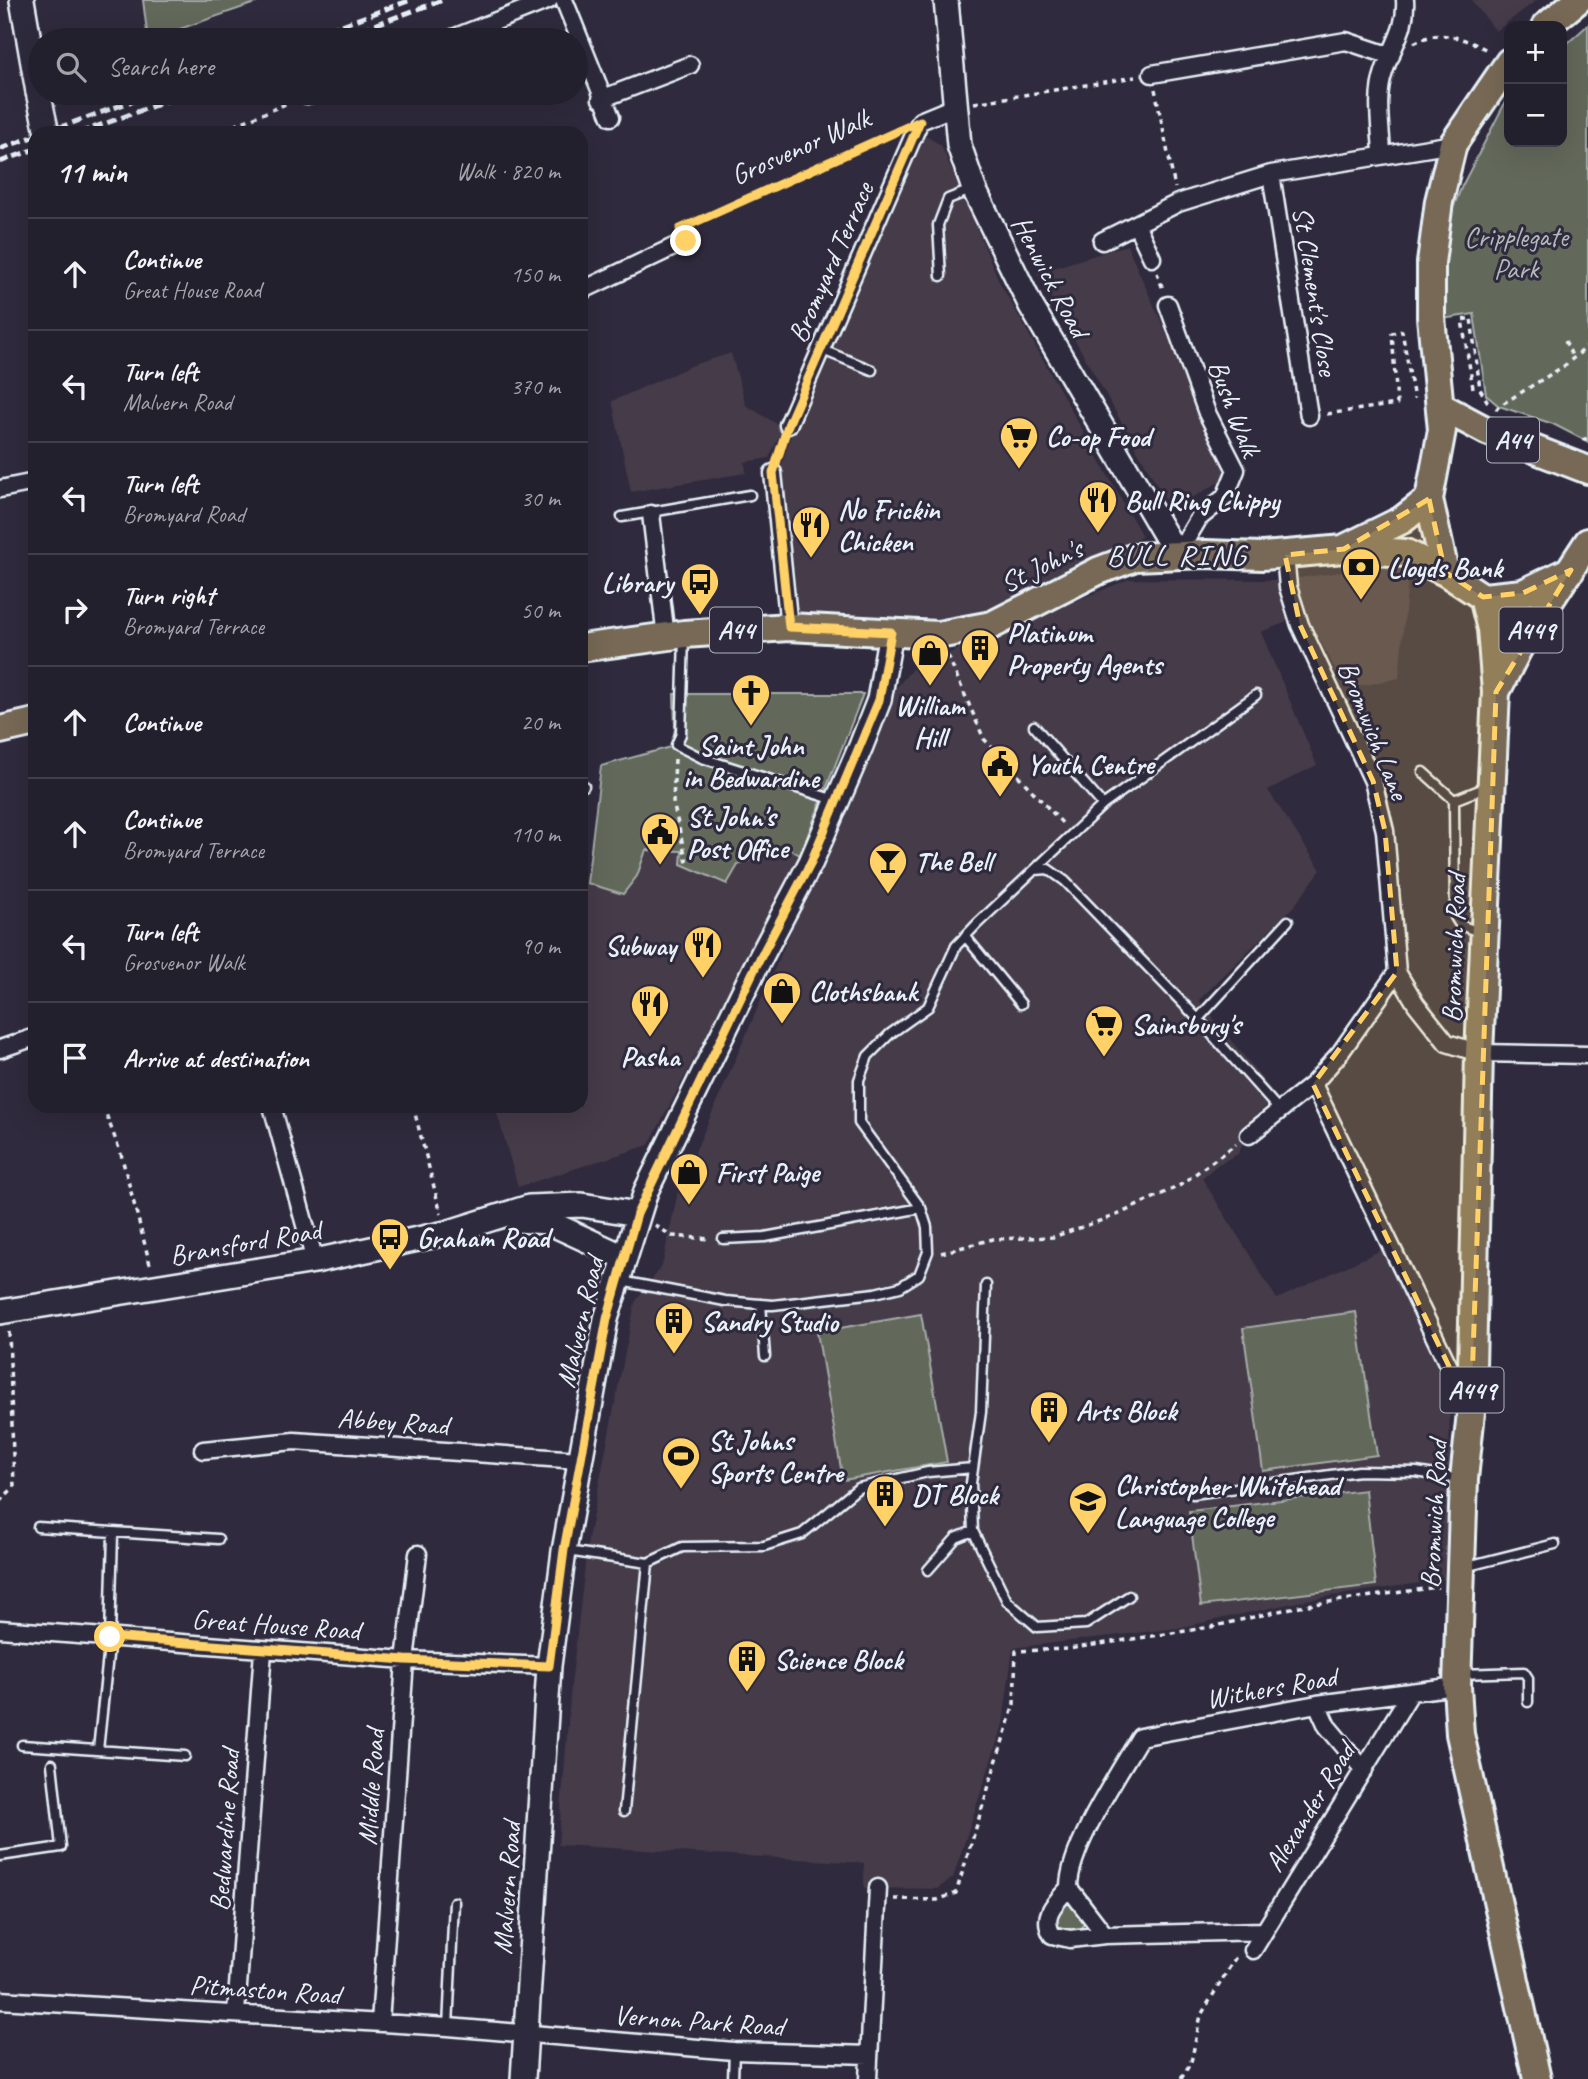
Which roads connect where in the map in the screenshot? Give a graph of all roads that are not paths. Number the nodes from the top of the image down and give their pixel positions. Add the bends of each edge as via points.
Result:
1 (22, 0) edge
2 (549, 0) edge
3 (564, 0) edge
4 (946, 0) edge
5 (1405, 0) edge
6 (1578, 0) edge
7 (1552, 21) edge
8 (478, 28) edge
9 (574, 28) edge
10 (28, 34) edge
11 (1391, 56) junction
12 (588, 64) edge
13 (690, 65) dead end
14 (1504, 69) edge
15 (1152, 74) road end
16 (601, 99) junction
17 (41, 105) edge
18 (954, 107) junction
19 (611, 117) dead end
20 (45, 126) edge
21 (1452, 144) junction
22 (1382, 153) junction
23 (1271, 174) junction
24 (974, 189) junction
25 (1136, 224) junction
26 (686, 241) road end
27 (1102, 241) dead end
28 (1152, 258) road end
29 (941, 276) dead end
30 (588, 288) edge
31 (1168, 305) road end
32 (820, 349) junction
33 (872, 370) dead end
34 (1440, 406) junction
35 (1309, 416) road end
36 (788, 425) road end
37 (1588, 470) edge
38 (773, 473) road end
39 (28, 483) edge
40 (0, 489) edge
41 (750, 495) dead end
42 (1429, 499) junction
43 (652, 514) junction
44 (622, 517) dead end
45 (1588, 542) edge
46 (1344, 549) junction
47 (1177, 555) junction
48 (1285, 555) junction
49 (1571, 570) junction
50 (1445, 572) junction
51 (1483, 597) junction
52 (789, 627) junction
53 (891, 632) junction
54 (675, 636) junction
55 (588, 647) edge
56 (683, 683) junction
57 (674, 684) dead end
58 (1496, 692) junction
59 (1256, 695) dead end
60 (28, 724) edge
61 (1034, 726) dead end
62 (0, 730) edge
63 (1423, 772) dead end
64 (1491, 785) junction
65 (1454, 800) junction
66 (837, 801) junction
67 (1103, 805) junction
68 (1035, 870) junction
69 (1288, 921) dead end
70 (1485, 934) junction
71 (965, 936) junction
72 (1397, 972) junction
73 (1021, 1004) dead end
74 (1198, 1019) junction
75 (28, 1039) edge
76 (0, 1049) edge
77 (1479, 1053) junction
78 (1588, 1055) edge
79 (1312, 1084) junction
80 (1280, 1111) junction
81 (274, 1113) edge
82 (1249, 1135) road end
83 (921, 1208) junction
84 (637, 1214) junction
85 (497, 1218) junction
86 (723, 1239) road end
87 (624, 1257) junction
88 (315, 1261) junction
89 (618, 1280) junction
90 (986, 1285) dead end
91 (761, 1304) junction
92 (5, 1311) edge
93 (765, 1356) dead end
94 (1471, 1412) junction
95 (202, 1450) dead end
96 (580, 1460) junction
97 (974, 1468) junction
98 (1464, 1479) junction
99 (1193, 1494) dead end
100 (38, 1527) dead end
101 (974, 1531) junction
102 (113, 1534) junction
103 (218, 1539) dead end
104 (1555, 1544) dead end
105 (564, 1550) junction
106 (418, 1555) dead end
107 (648, 1563) junction
108 (928, 1570) dead end
109 (1461, 1576) junction
110 (1129, 1596) dead end
111 (0, 1629) edge
112 (110, 1637) junction
113 (263, 1651) junction
114 (405, 1660) junction
115 (549, 1666) junction
116 (1457, 1680) junction
117 (1411, 1692) junction
118 (1528, 1702) dead end
119 (1317, 1704) junction
120 (22, 1745) dead end
121 (98, 1750) junction
122 (185, 1756) dead end
123 (52, 1764) dead end
124 (1364, 1770) junction
125 (624, 1811) dead end
126 (0, 1856) edge
127 (1069, 1888) junction
128 (879, 1894) road end
129 (454, 1902) dead end
130 (1264, 1931) junction
131 (1105, 1935) junction
132 (1253, 1950) dead end
133 (0, 2000) edge
134 (236, 2013) junction
135 (380, 2023) junction
136 (448, 2027) junction
137 (526, 2035) junction
138 (734, 2050) junction
139 (869, 2055) junction
140 (523, 2079) edge
141 (733, 2079) edge
142 (868, 2079) edge
143 (1537, 2079) edge

1 - 10 main road, bridge
2 - 8 street
3 - 9 street
4 - 18 main road, Henwick Road
5 - 11 street via 1404,29
6 - 7 main road
11 - 15 street via 1346,41
11 - 22 street via 1383,73 1379,103
12 - 16 street
13 - 16 street
14 - 21 main road
16 - 19 street
17 - 20 main road, bridge
18 - 24 main road, Henwick Road via 959,145
18 - 32 street, Bromyard Terrace via 920,121
21 - 22 street, St Clement's Close
21 - 34 main road via 1431,262
22 - 23 street, St Clement's Close
23 - 25 street, St Clement's Close via 1178,203
23 - 35 street, St Clement's Close
24 - 29 lane via 948,199 937,225
24 - 47 main road, Henwick Road via 1031,306
25 - 27 street, St Clement's Close
25 - 28 street
26 - 30 street
31 - 47 street, Bush Walk via 1208,413 1236,470 1225,497 1199,518
32 - 33 lane
32 - 36 street, Bromyard Terrace
34 - 37 main road, A44
34 - 42 main road via 1441,447
38 - 52 street
39 - 40 street
41 - 43 lane
42 - 46 main road, St John's / A44 via 1402,520
42 - 50 main road
43 - 44 lane
43 - 54 street
45 - 49 main road, Bromwich Road
46 - 48 main road, St John's / A44
46 - 50 main road, St John's / A44 via 1406,553
47 - 48 main road, St John's / A44
47 - 53 main road, St John's / A44 via 1135,557 992,625 938,635
48 - 72 street, Bromwich Lane via 1288,587 1300,625 1373,781 1385,831
49 - 51 main road via 1523,593
49 - 58 main road, Bromwich Road / A449 via 1518,649
50 - 51 main road, A44
51 - 58 main road, Bromwich Road / A449
52 - 53 main road, A44
52 - 54 main road, A44
53 - 66 main road, Malvern Road via 879,700
54 - 55 main road, A44
54 - 56 lane
56 - 57 lane
56 - 66 lane via 681,734 676,745 702,758
58 - 64 main road, Bromwich Road / A449
59 - 67 lane
60 - 62 main road
61 - 67 lane
63 - 65 lane
64 - 65 lane
64 - 70 main road, Bromwich Road / A449
65 - 70 lane via 1455,917 1460,925
66 - 84 main road, Malvern Road
67 - 68 lane
68 - 71 lane
68 - 74 lane via 1048,869 1065,881
69 - 74 lane
70 - 77 main road, Bromwich Road / A449
71 - 73 lane
71 - 83 lane via 928,1007 868,1056 859,1080 859,1123
72 - 77 street, Bromwich Lane via 1427,1022 1447,1043
72 - 79 street via 1340,1053
74 - 80 lane
75 - 76 street
77 - 78 street, Bromwich Lane
77 - 94 main road, Bromwich Road / A449
79 - 80 street
79 - 94 street
80 - 82 street
81 - 88 street
83 - 86 lane via 765,1237
83 - 91 lane via 928,1252 919,1275 900,1287 824,1301
84 - 85 main road, Bransford Road via 582,1205 529,1207
84 - 87 main road, Malvern Road
85 - 87 main road, Bransford Road via 548,1222
85 - 88 main road, Bransford Road
87 - 89 main road, Malvern Road
88 - 92 main road, Bransford Road
89 - 91 lane
89 - 96 main road, Malvern Road
90 - 97 lane
91 - 93 lane
94 - 98 main road, Bromwich Road / A449
95 - 96 street, Abbey Road via 294,1441
96 - 105 main road, Malvern Road
97 - 101 lane
97 - 107 lane via 929,1472 858,1488 802,1534 764,1546 682,1547
98 - 99 lane via 1359,1471
98 - 109 main road, Bromwich Road / A449
100 - 102 lane
101 - 108 lane via 956,1538
101 - 110 lane via 1007,1601 1037,1627 1086,1624
102 - 103 lane
102 - 112 lane
104 - 109 lane
105 - 107 lane
105 - 115 main road, Malvern Road
106 - 114 street, Middle Road
107 - 125 lane
109 - 116 main road, Bromwich Road / A449
111 - 112 street, Great House Road
112 - 113 street, Great House Road
112 - 121 lane
113 - 114 street, Great House Road
113 - 134 street, Bedwardine Road
114 - 115 street, Great House Road
114 - 135 street, Middle Road
115 - 137 main road, Malvern Road
116 - 117 street, Withers Road
116 - 118 lane via 1524,1672
116 - 143 main road, Bromwich Road / A449 via 1462,1748
117 - 119 street, Withers Road
117 - 124 street, Alexander Road
119 - 124 street via 1327,1726
119 - 127 street, Withers Road via 1140,1737 1069,1872
120 - 121 lane
121 - 122 lane
123 - 126 lane via 61,1847
124 - 130 street, Alexander Road
127 - 131 street
127 - 131 street via 1048,1914 1046,1924 1052,1934 1070,1939
128 - 139 street
129 - 136 lane
130 - 131 street
130 - 132 street, Alexander Road
133 - 134 street, Pitmaston Road
134 - 135 street, Pitmaston Road
135 - 136 street, Pitmaston Road
136 - 137 street, Pitmaston Road
137 - 138 street, Vernon Park Road
137 - 140 main road, Malvern Road
138 - 139 street, Vernon Park Road
138 - 141 lane
139 - 142 street

